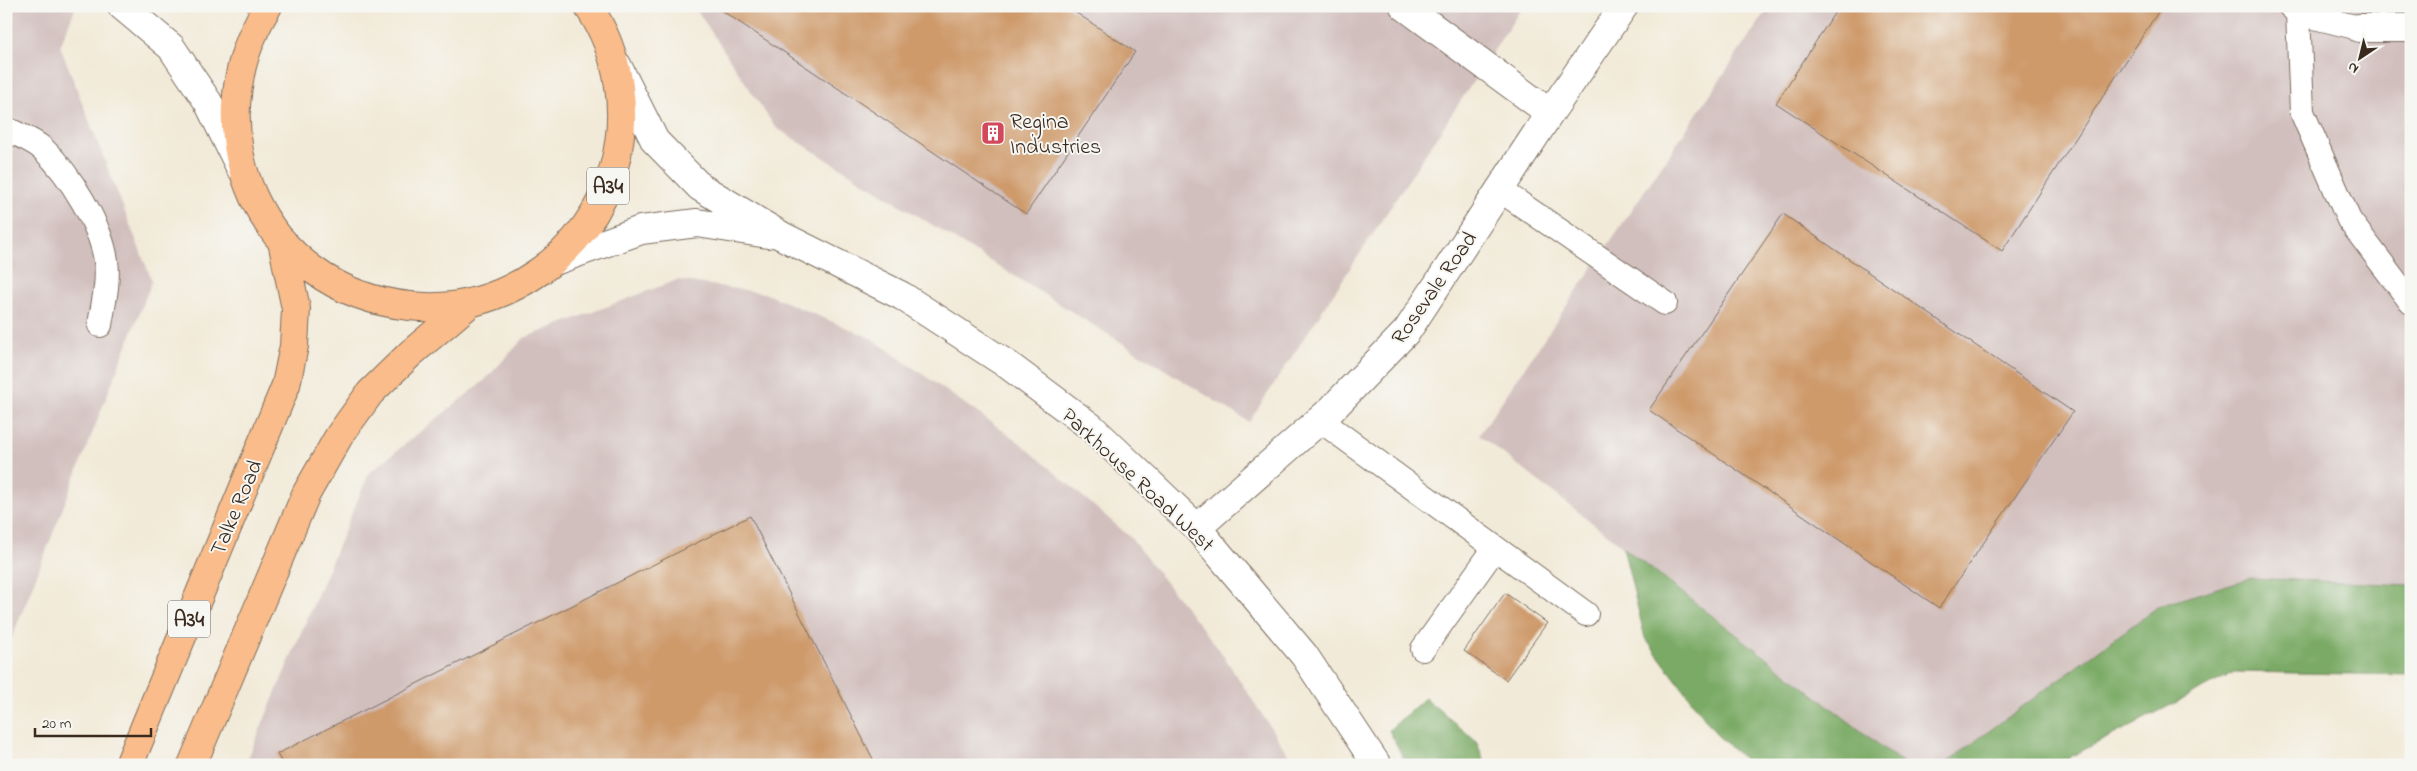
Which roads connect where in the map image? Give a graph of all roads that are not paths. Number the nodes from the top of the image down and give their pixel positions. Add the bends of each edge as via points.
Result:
1 (122, 6) edge
2 (268, 6) edge
3 (588, 6) edge
4 (1404, 6) edge
5 (1624, 6) edge
6 (2294, 10) edge
7 (2359, 28) joint
8 (2411, 28) edge
9 (612, 54) junction
10 (1550, 113) junction
11 (6, 129) edge
12 (243, 172) junction
13 (1500, 190) junction
14 (782, 236) junction
15 (282, 241) junction
16 (557, 260) junction
17 (2411, 302) edge
18 (1665, 303) dead end
19 (470, 304) junction
20 (100, 325) dead end
21 (1320, 420) junction
22 (1197, 528) junction
23 (1495, 548) junction
24 (1586, 614) dead end
25 (1423, 649) dead end
26 (129, 765) edge
27 (192, 765) edge
28 (1378, 765) edge

1 - 12 street via 170,47 208,102
2 - 12 highway, A34 via 244,53 237,82 234,113
3 - 9 highway, A34
4 - 10 street
5 - 10 street, Rosevale Road
6 - 7 lane
6 - 17 lane via 2302,112 2349,220
7 - 8 street
9 - 14 street, Parkhouse Road West via 656,140 700,187
9 - 16 highway, A34 via 622,118 619,150 597,210
10 - 13 street, Rosevale Road
11 - 20 lane via 42,148 66,174 102,242 107,262
12 - 15 highway, A34 via 259,209
13 - 18 lane
13 - 21 street, Rosevale Road via 1406,331
14 - 16 street, Parkhouse Road West via 698,224 641,230
14 - 22 street, Parkhouse Road West via 902,296 1008,365 1092,427
15 - 19 highway, A34 via 316,272 339,287 364,297 390,304 430,308
15 - 26 highway, Talke Road / A34 via 296,309 294,346 286,385
16 - 19 highway, A34 via 516,288
19 - 27 highway, A34 via 410,354 370,393 339,436 306,494
21 - 22 street, Rosevale Road
21 - 23 lane
22 - 28 street, Parkhouse Road West via 1304,655
23 - 24 lane
23 - 25 lane

